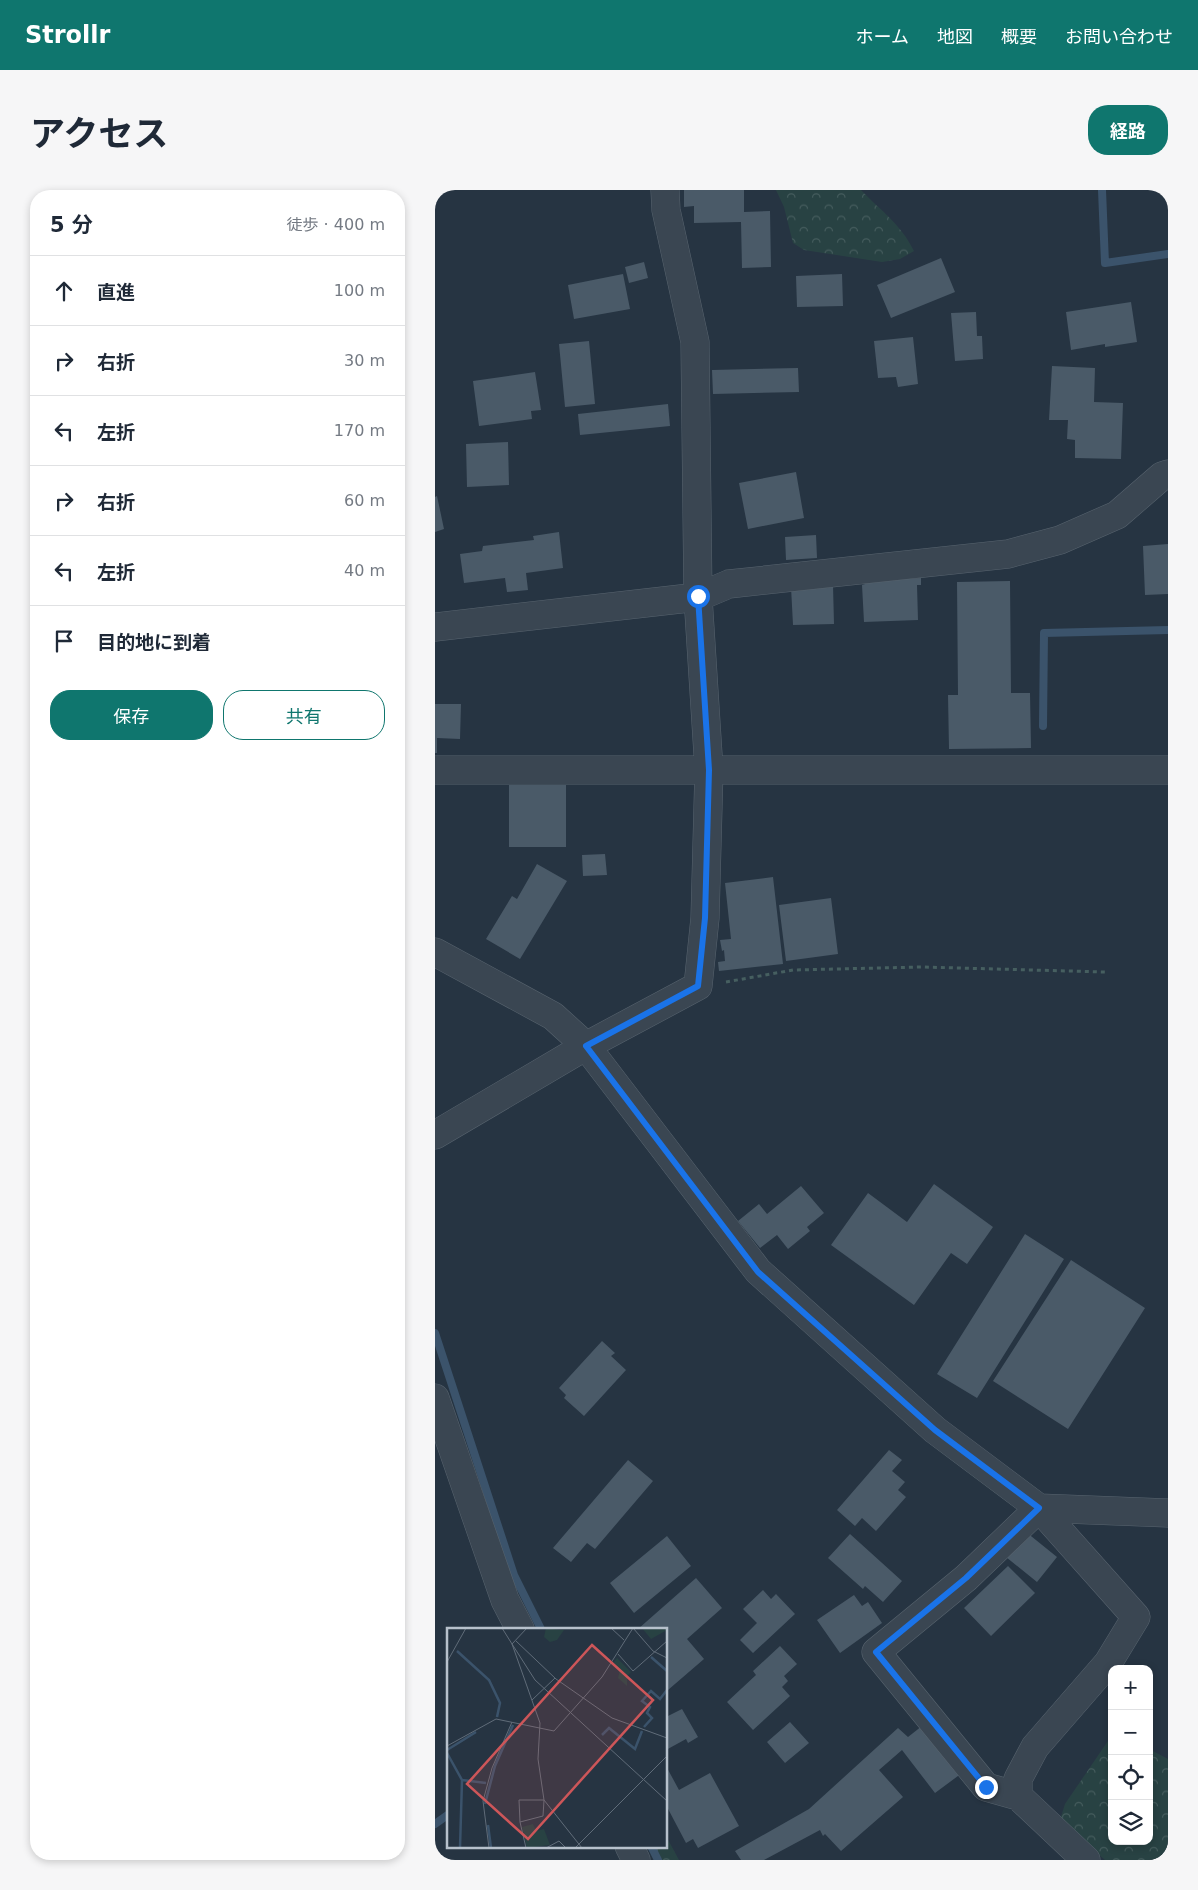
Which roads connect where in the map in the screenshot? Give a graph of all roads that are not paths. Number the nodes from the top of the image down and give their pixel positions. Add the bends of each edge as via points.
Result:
1 (665, 190) edge
2 (1168, 474) edge
3 (698, 596) junction
4 (435, 627) edge
5 (435, 770) edge
6 (709, 770) junction
7 (1168, 770) edge
8 (435, 952) edge
9 (586, 1046) junction
10 (435, 1135) edge
11 (435, 1398) edge
12 (1039, 1508) junction
13 (1168, 1513) edge
14 (519, 1628) edge
15 (1018, 1796) junction
16 (630, 1848) edge
17 (636, 1860) edge
18 (1086, 1860) edge

1 - 3 street via 666,210 695,342
2 - 3 street via 1117,515 1060,540 1008,554 729,584
3 - 4 street
3 - 6 street
5 - 6 street
6 - 7 street
6 - 9 street via 705,918 698,986
8 - 9 street via 553,1016
9 - 10 street
9 - 12 street via 758,1272 935,1430
11 - 14 street via 505,1600
12 - 13 street
12 - 15 street via 1135,1617 1108,1664 1035,1747 1018,1779
12 - 15 street via 966,1578 876,1652 986,1787
15 - 18 street
16 - 17 street

